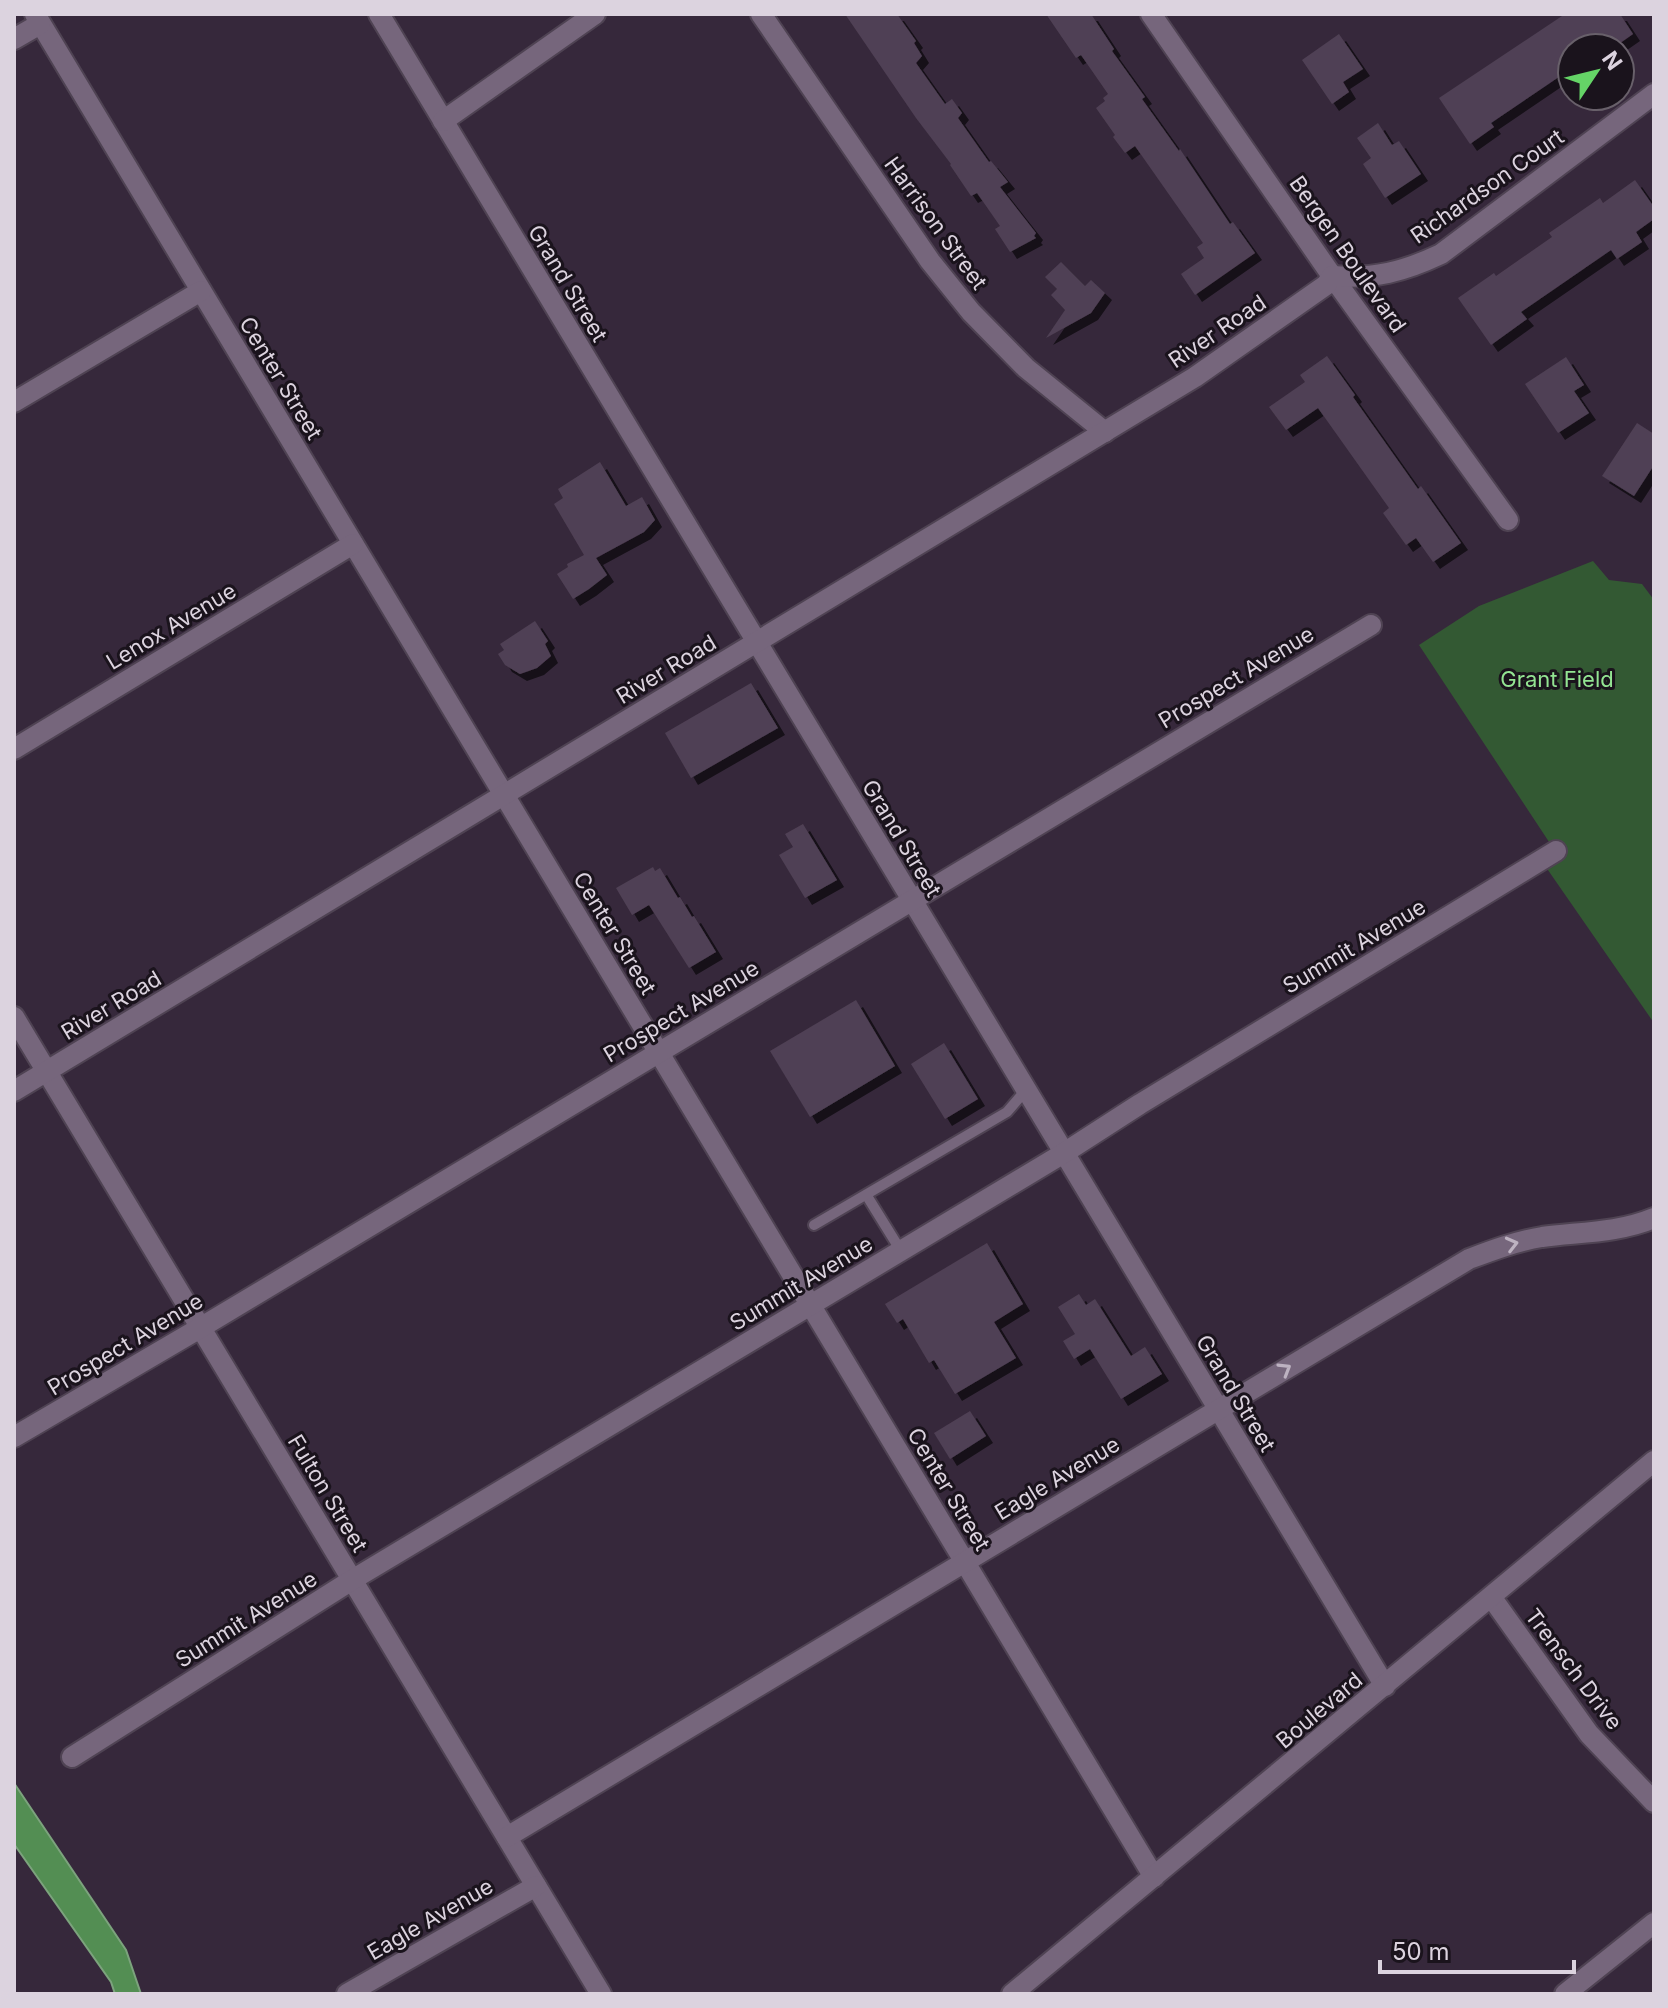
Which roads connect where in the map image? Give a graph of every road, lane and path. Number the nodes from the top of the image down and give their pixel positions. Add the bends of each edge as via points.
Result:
1 (379, 14) edge
2 (595, 14) edge
3 (761, 14) edge
4 (1151, 14) edge
5 (38, 19) edge
6 (14, 39) edge
7 (1654, 94) edge
8 (443, 121) junction
9 (1332, 276) junction
10 (201, 291) junction
11 (14, 402) edge
12 (1105, 432) junction
13 (1508, 520) dead end
14 (353, 544) junction
15 (1371, 625) dead end
16 (757, 642) junction
17 (14, 749) edge
18 (504, 795) junction
19 (1556, 851) dead end
20 (912, 900) junction
21 (14, 1017) edge
22 (659, 1052) junction
23 (47, 1072) junction
24 (1026, 1090) junction
25 (14, 1091) edge
26 (1064, 1153) junction
27 (867, 1196) junction
28 (1654, 1218) edge
29 (814, 1225) dead end
30 (901, 1251) junction
31 (811, 1305) junction
32 (200, 1328) junction
33 (1218, 1409) junction
34 (14, 1437) edge
35 (1654, 1461) edge
36 (965, 1562) junction
37 (352, 1580) junction
38 (1492, 1598) junction
39 (1385, 1686) junction
40 (72, 1757) dead end
41 (1654, 1802) edge
42 (507, 1837) junction
43 (1154, 1877) junction
44 (536, 1886) junction
45 (1654, 1923) edge
46 (347, 1994) edge
47 (601, 1994) edge
48 (1012, 1994) edge
49 (1565, 1994) edge

1 - 8 street, Grand Street
2 - 8 street
3 - 12 street, Harrison Street via 930,261 971,312 1026,368
4 - 9 street, Bergen Boulevard
5 - 6 street
5 - 10 street, Center Street
7 - 9 street, Richardson Court via 1441,254 1385,275
8 - 16 street, Grand Street
9 - 12 street, River Road via 1195,377
9 - 13 street, Bergen Boulevard
10 - 11 street
10 - 14 street, Center Street
12 - 16 street, River Road
14 - 17 street, Lenox Avenue
14 - 18 street, Center Street
15 - 20 street, Prospect Avenue
16 - 18 street, River Road
16 - 20 street, Grand Street
18 - 22 street, Center Street
18 - 23 street, River Road
19 - 26 street, Summit Avenue
20 - 22 street, Prospect Avenue
20 - 24 street, Grand Street
21 - 23 street, Fulton Street
22 - 31 street, Center Street
22 - 32 street, Prospect Avenue
23 - 25 street, River Road
23 - 32 street, Fulton Street
24 - 26 street, Grand Street
24 - 27 lane via 1007,1112
26 - 30 street, Summit Avenue
26 - 33 street, Grand Street
27 - 29 lane
27 - 30 lane
33 -> 28 street, Eagle Avenue via 1469,1259 1542,1237 1605,1231
30 - 31 street, Summit Avenue
31 - 36 street, Center Street
31 - 37 street, Summit Avenue
32 - 34 street, Prospect Avenue
32 - 37 street, Fulton Street
33 - 36 street, Eagle Avenue
33 - 39 street, Grand Street
35 - 38 street, Boulevard
36 - 42 street, Eagle Avenue
36 - 43 street, Center Street
37 - 40 street, Summit Avenue
37 - 42 street, Fulton Street
38 - 39 street, Boulevard
38 - 41 street, Trensch Drive via 1589,1734
39 - 43 street, Boulevard
42 - 44 street, Fulton Street
43 - 48 street, Boulevard
44 - 46 street, Eagle Avenue
44 - 47 street, Fulton Street
45 - 49 street

